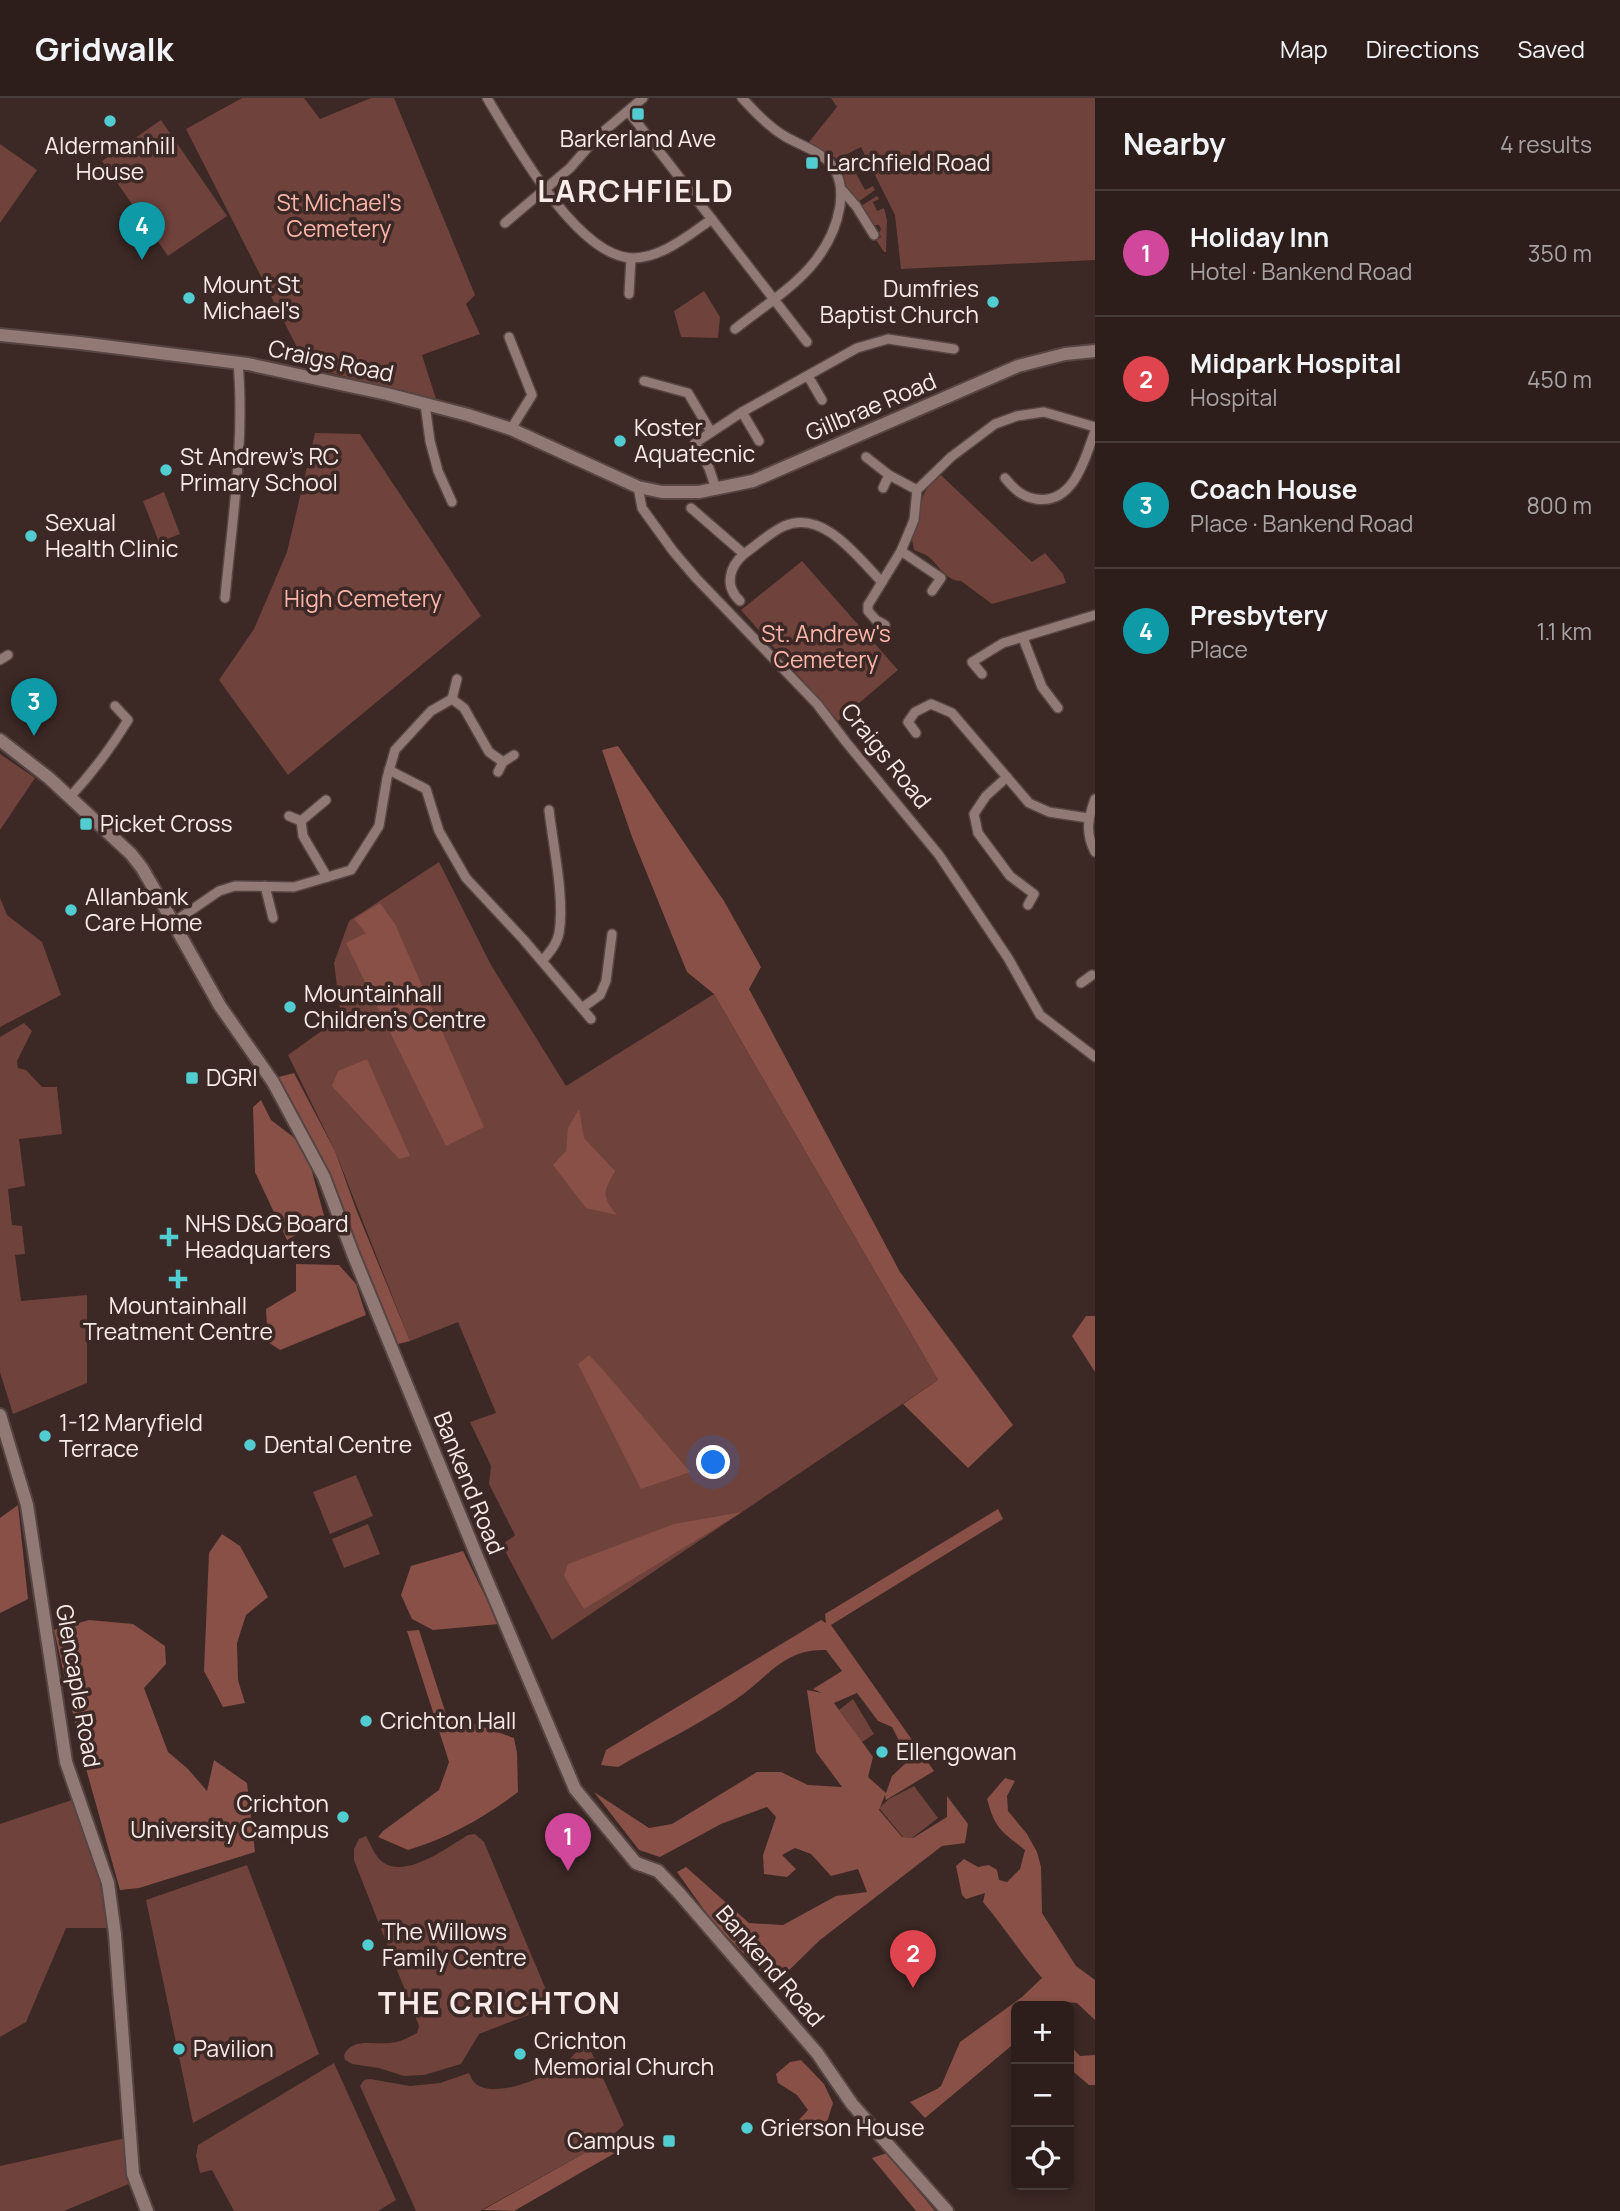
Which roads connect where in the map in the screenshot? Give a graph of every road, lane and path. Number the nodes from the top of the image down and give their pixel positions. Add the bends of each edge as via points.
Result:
1 (487, 98) edge
2 (643, 98) edge
3 (742, 98) edge
4 (628, 111) junction
5 (545, 189) junction
6 (842, 190) junction
7 (712, 219) junction
8 (505, 223) dead end
9 (874, 235) dead end
10 (631, 258) junction
11 (629, 294) dead end
12 (774, 299) junction
13 (735, 329) dead end
14 (0, 335) edge
15 (509, 337) dead end
16 (807, 342) dead end
17 (954, 349) dead end
18 (1095, 351) edge
19 (238, 363) junction
20 (808, 376) junction
21 (644, 381) dead end
22 (822, 400) dead end
23 (425, 404) junction
24 (742, 412) junction
25 (511, 429) junction
26 (1095, 429) edge
27 (711, 432) junction
28 (759, 441) dead end
29 (866, 457) dead end
30 (890, 475) junction
31 (1005, 478) dead end
32 (638, 488) junction
33 (883, 488) dead end
34 (716, 489) junction
35 (917, 490) junction
36 (662, 492) joint
37 (452, 502) dead end
38 (691, 508) dead end
39 (901, 551) junction
40 (744, 554) junction
41 (882, 582) junction
42 (932, 591) dead end
43 (225, 598) dead end
44 (740, 601) dead end
45 (1095, 615) edge
46 (885, 625) dead end
47 (1023, 638) junction
48 (982, 674) dead end
49 (457, 679) dead end
50 (452, 699) junction
51 (115, 706) dead end
52 (1058, 708) dead end
53 (916, 733) dead end
54 (0, 740) edge
55 (514, 755) dead end
56 (503, 762) junction
57 (389, 770) junction
58 (498, 772) dead end
59 (1007, 777) junction
60 (70, 797) junction
61 (1095, 799) edge
62 (326, 800) dead end
63 (549, 810) dead end
64 (289, 816) dead end
65 (1088, 818) junction
66 (301, 821) junction
67 (1095, 852) edge
68 (327, 877) junction
69 (265, 886) junction
70 (1028, 905) dead end
71 (273, 918) dead end
72 (174, 922) junction
73 (612, 934) dead end
74 (542, 961) junction
75 (1094, 975) edge
76 (1081, 984) dead end
77 (582, 1008) junction
78 (591, 1018) dead end
79 (1095, 1057) edge
80 (0, 1415) edge
81 (5, 1446) edge
82 (147, 2211) edge
83 (947, 2211) edge

1 - 5 street
2 - 4 street
3 - 6 street via 768,124 827,160
4 - 5 street
4 - 7 street
5 - 8 street
5 - 10 street via 592,241 613,255
6 - 9 street
6 - 12 street via 835,227 817,261
7 - 10 street via 663,250
7 - 12 street
10 - 11 street
12 - 13 street
12 - 16 street
14 - 19 street, Craigs Road
15 - 25 street via 532,395
17 - 20 street via 888,338 857,348
18 - 34 street, Gillbrae Road via 1018,366 752,481
19 - 23 street, Craigs Road
19 - 43 street via 240,424
20 - 22 street
20 - 24 street
21 - 27 street via 688,393
23 - 25 street, Craigs Road
23 - 37 street via 438,471
24 - 27 street
24 - 28 street
25 - 32 street, Craigs Road
26 - 31 street via 1084,462 1060,495 1028,498
26 - 35 street via 1044,412 1017,416 995,424
27 - 34 street via 695,443
29 - 30 street
30 - 33 street
30 - 35 street
32 - 36 street, Craigs Road
32 - 79 street, Craigs Road via 642,508 673,551 817,704 939,855 1040,1015
34 - 36 street, Gillbrae Road
35 - 39 street via 914,520
38 - 40 street
39 - 41 street
39 - 42 street via 941,578
40 - 41 street via 786,526 814,525 835,535
40 - 44 street via 736,560 729,586
41 - 46 street via 868,611
45 - 47 street
47 - 48 street via 1003,643 972,662
47 - 52 street via 1044,698
49 - 50 street
50 - 56 street via 464,708 489,752
50 - 57 street via 431,711 395,750
51 - 60 street via 128,720
53 - 59 street via 908,722 915,712 931,704 952,713
54 - 60 street, Bankend Road
55 - 56 street
56 - 58 street
57 - 68 street via 379,826 351,870
57 - 74 street via 426,789 439,831 466,878
59 - 65 street via 1039,809
59 - 70 street via 974,814 978,833 1010,876 1034,894
60 - 72 street, Bankend Road via 131,854
61 - 65 street
62 - 66 street
63 - 74 street via 560,890 559,933
64 - 66 street
65 - 67 street
66 - 68 street via 303,836
68 - 69 street via 294,887
69 - 71 street
69 - 72 street via 219,891
72 - 83 street, Bankend Road via 220,1006 273,1082 324,1177 575,1789 636,1863 658,1871 679,1893 817,2053 852,2104
73 - 77 street via 606,981 600,995
74 - 77 street
75 - 76 street
77 - 78 street
80 - 81 street, Glencaple Road
81 - 82 street, Glencaple Road via 27,1505 66,1762 108,1882 133,2174

